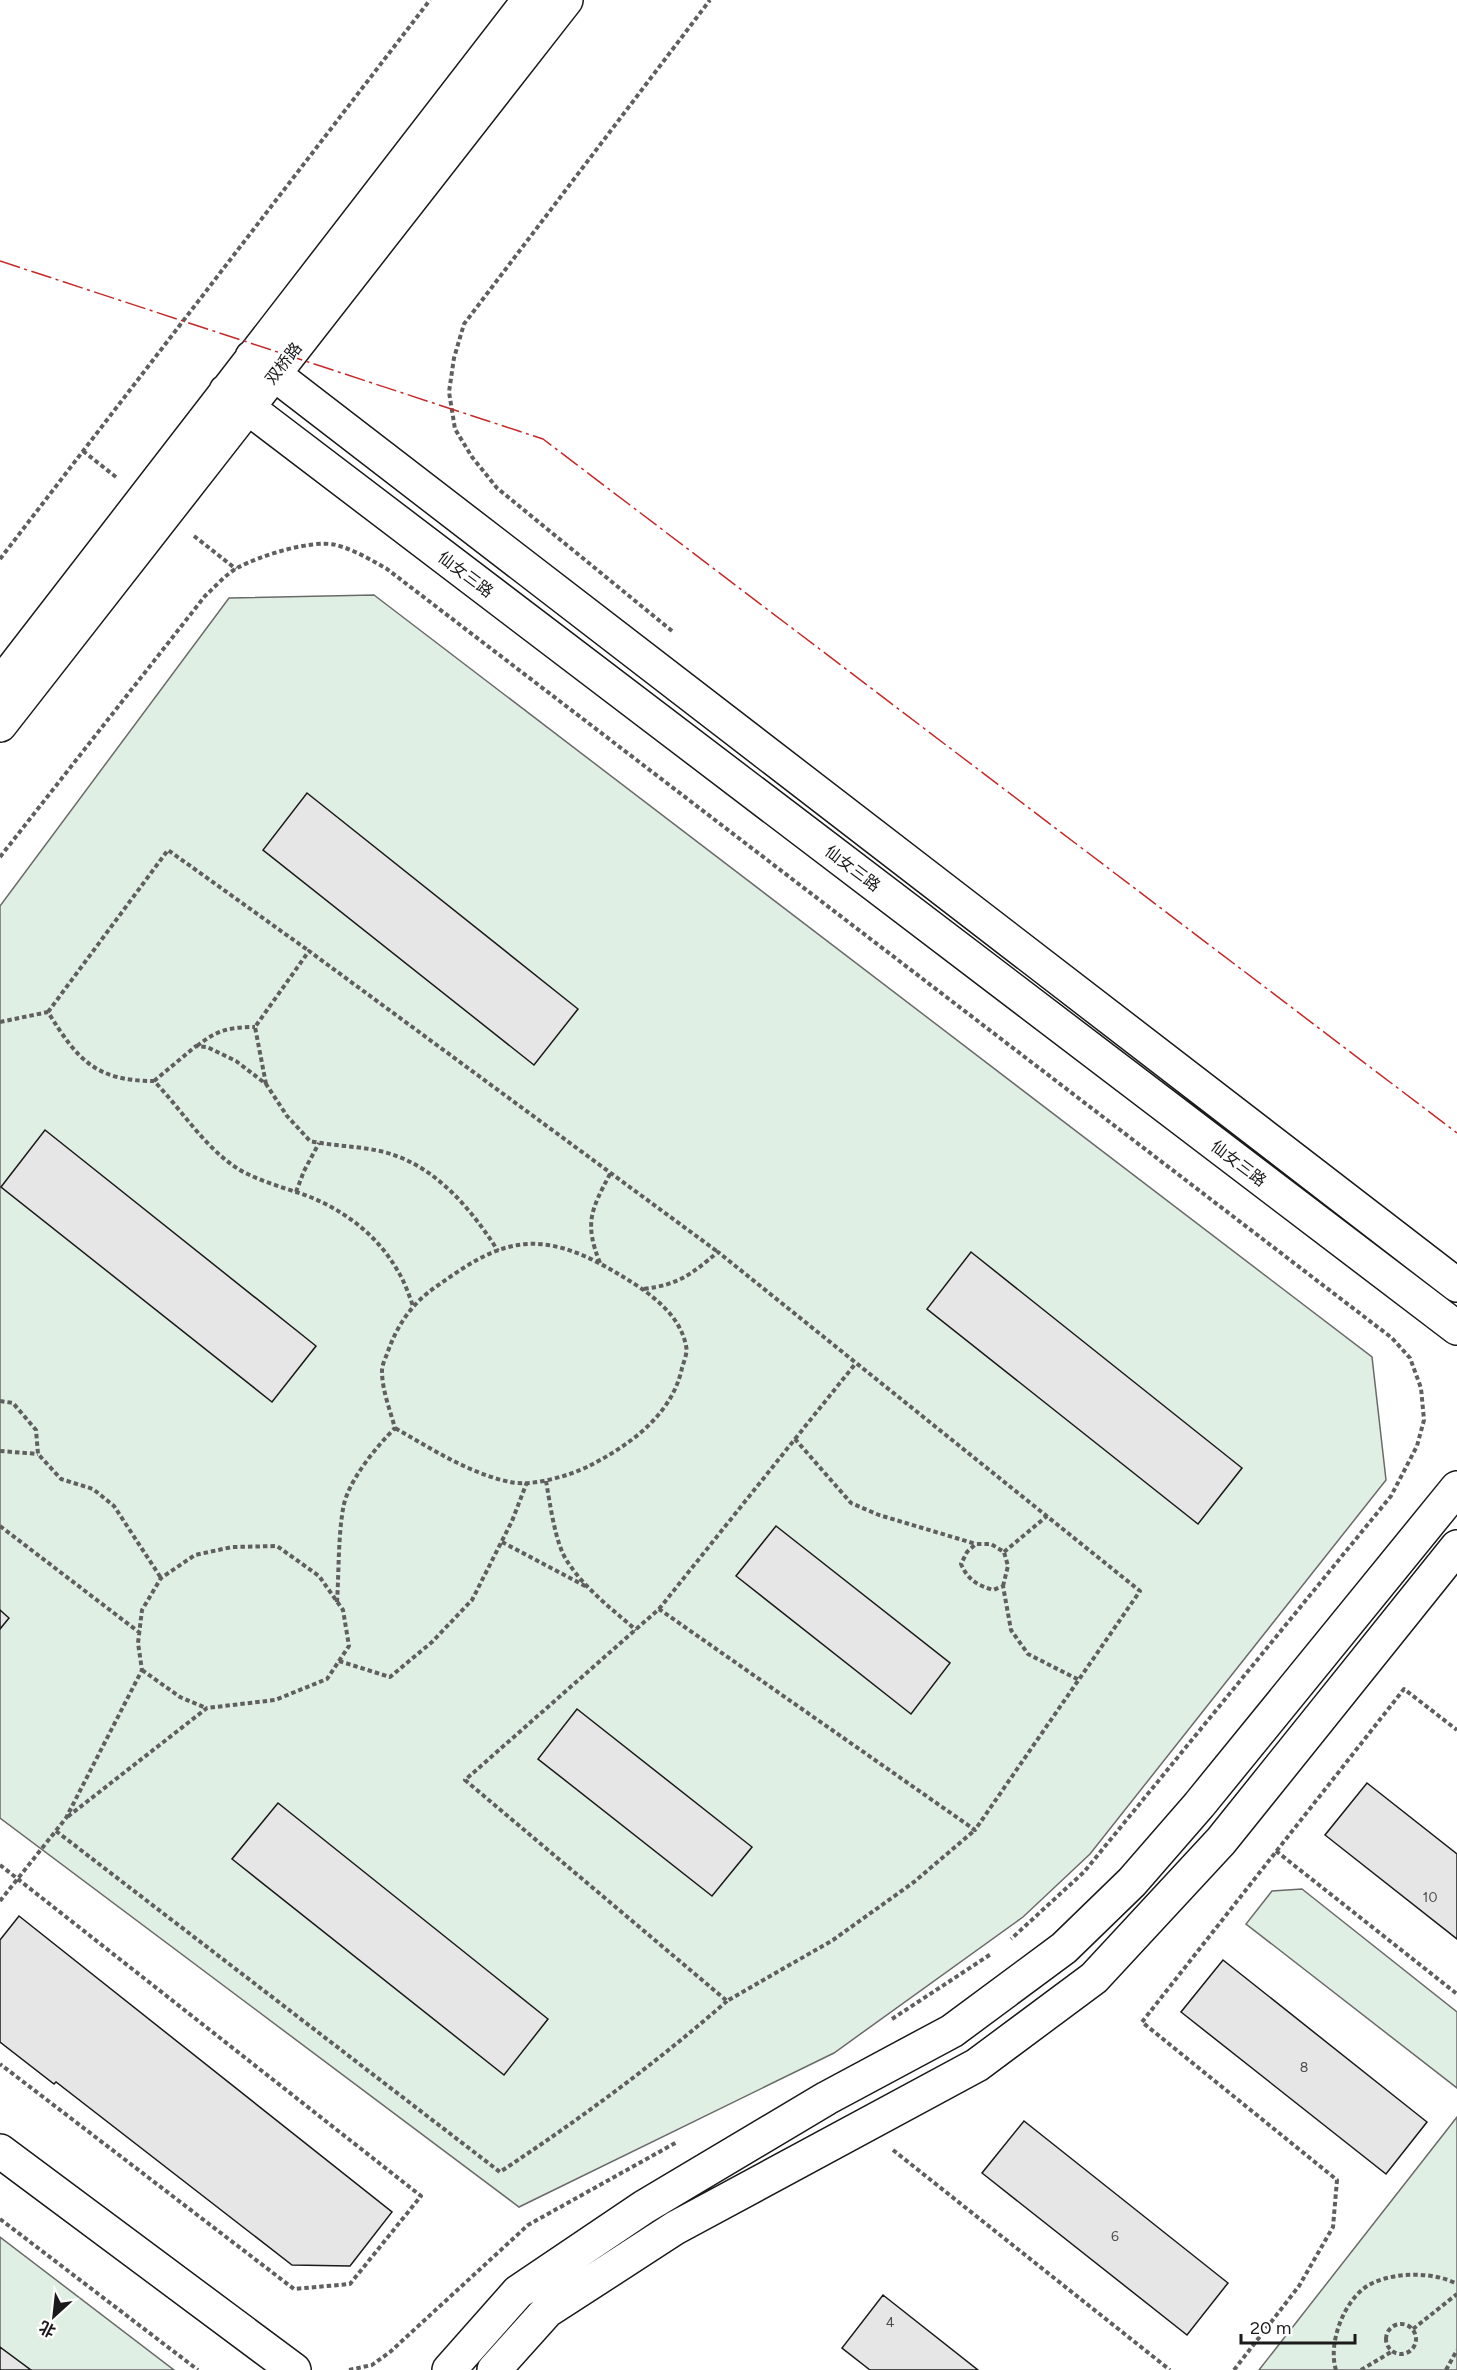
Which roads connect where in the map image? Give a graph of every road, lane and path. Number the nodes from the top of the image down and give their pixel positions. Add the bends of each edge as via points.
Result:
1 (430, 0) edge
2 (529, 0) edge
3 (566, 0) edge
4 (710, 0) edge
5 (263, 366) junction
6 (237, 399) junction
7 (0, 559) edge
8 (676, 634) dead end
9 (0, 685) edge
10 (0, 725) edge
11 (0, 856) edge
12 (309, 951) junction
13 (48, 1012) junction
14 (0, 1022) edge
15 (255, 1028) junction
16 (196, 1046) junction
17 (154, 1080) junction
18 (266, 1084) junction
19 (319, 1143) junction
20 (610, 1174) junction
21 (296, 1192) junction
22 (498, 1251) junction
23 (718, 1252) junction
24 (600, 1263) junction
25 (1457, 1285) edge
26 (644, 1289) junction
27 (413, 1306) junction
28 (1457, 1328) edge
29 (856, 1363) junction
30 (0, 1401) edge
31 (395, 1428) junction
32 (795, 1439) junction
33 (0, 1451) edge
34 (38, 1454) junction
35 (546, 1481) junction
36 (527, 1482) junction
37 (1457, 1488) edge
38 (1047, 1516) junction
39 (0, 1526) edge
40 (502, 1542) junction
41 (976, 1544) junction
42 (1457, 1547) edge
43 (1004, 1552) junction
44 (161, 1578) junction
45 (1003, 1586) junction
46 (590, 1588) junction
47 (337, 1602) junction
48 (659, 1609) junction
49 (636, 1630) junction
50 (140, 1633) junction
51 (339, 1661) junction
52 (142, 1670) junction
53 (1079, 1680) junction
54 (207, 1708) junction
55 (1457, 1730) edge
56 (66, 1818) junction
57 (975, 1830) junction
58 (56, 1831) junction
59 (1276, 1851) junction
60 (0, 1865) edge
61 (18, 1879) junction
62 (0, 1901) edge
63 (1003, 1946) dead end
64 (993, 1952) dead end
65 (1457, 1994) edge
66 (727, 2001) junction
67 (883, 2025) dead end
68 (0, 2064) edge
69 (862, 2126) junction
70 (680, 2140) dead end
71 (0, 2151) edge
72 (0, 2176) edge
73 (0, 2219) edge
74 (1457, 2284) edge
75 (1457, 2294) edge
76 (1413, 2329) junction
77 (1457, 2350) edge
78 (1391, 2352) junction
79 (198, 2370) edge
80 (258, 2370) edge
81 (294, 2370) edge
82 (349, 2370) edge
83 (449, 2370) edge
84 (494, 2370) edge
85 (1170, 2370) edge
86 (1234, 2370) edge
87 (1336, 2370) edge
88 (1361, 2370) edge
89 (1446, 2370) edge

1 - 7 path
2 - 5 street, 双桥路
3 - 5 street, 双桥路
4 - 8 path via 464,324 449,392 455,429 497,488
5 - 6 street, 双桥路
5 - 25 street
6 - 9 street, 双桥路
6 - 10 street, 双桥路
6 - 28 street, 仙女三路
11 - 63 path via 205,596 236,569 303,546 334,545 357,552 387,569 1392,1338 1410,1358 1421,1388 1424,1420 1417,1446 1391,1496 1084,1872
12 - 13 path via 168,850
12 - 15 path
12 - 20 path
13 - 14 path
13 - 17 path via 68,1043 93,1069 132,1081
15 - 16 path via 237,1027 214,1033
15 - 18 path
16 - 17 path
16 - 18 path via 207,1047 236,1062
17 - 21 path via 200,1136 232,1165
18 - 19 path via 287,1116 310,1141
19 - 21 path
19 - 22 path via 380,1151 416,1163 445,1185 481,1224
20 - 23 path
20 - 24 path via 591,1216 590,1238
21 - 27 path via 351,1219 377,1240 400,1274
22 - 24 path via 527,1244 571,1250
22 - 27 path via 464,1268
23 - 26 path via 692,1274 669,1285
23 - 29 path
24 - 26 path
26 - 35 path via 674,1318 687,1347 678,1386 659,1417 623,1446 587,1467
27 - 31 path via 392,1340 382,1369
29 - 32 path
29 - 38 path
30 - 34 path via 13,1403 36,1430
31 - 36 path via 461,1466 512,1483
31 - 47 path via 379,1443 351,1486 343,1507
32 - 41 path via 851,1503
32 - 48 path
33 - 34 path
34 - 44 path via 61,1479 93,1489 114,1506
35 - 36 path
35 - 46 path via 566,1560
36 - 40 path
37 - 83 street via 1199,1805 1132,1882 1064,1948 952,2031 827,2098 654,2201 518,2292
38 - 43 path
38 - 53 path via 1140,1592
39 - 50 path
40 - 46 path
40 - 51 path via 472,1600 432,1642 390,1677
41 - 43 path via 991,1544
41 - 45 path via 962,1564 966,1576 993,1590
42 - 69 street via 1221,1841 1094,1978 977,2065
43 - 45 path via 1008,1566
44 - 47 path via 195,1556 232,1547 277,1546 319,1576
44 - 50 path via 142,1610
45 - 53 path via 1011,1630 1028,1654
46 - 49 path
47 - 51 path via 343,1610 349,1646
48 - 49 path
48 - 57 path
49 - 66 path via 465,1780
50 - 52 path
51 - 54 path via 327,1679 274,1700
52 - 54 path via 180,1697
52 - 56 path
53 - 57 path
54 - 56 path
55 - 59 path via 1404,1689
56 - 58 path
57 - 66 path via 914,1882 833,1940
58 - 61 path
58 - 66 path via 500,2172 671,2050
59 - 65 path
59 - 86 path via 1142,2022 1337,2180 1333,2227 1299,2286
60 - 61 path
61 - 62 path
61 - 68 path via 421,2196 350,2284 294,2289
64 - 67 path
69 - 84 street via 675,2228 547,2311
69 - 85 path
70 - 82 path via 528,2225 390,2352 372,2365
71 - 81 street
72 - 80 street
73 - 79 path
74 - 87 path via 1412,2275 1374,2282 1357,2294 1338,2329 1334,2347
75 - 76 path
76 - 78 path via 1417,2338 1414,2348 1401,2355
76 - 78 path via 1399,2324 1390,2328 1386,2342
77 - 89 path
78 - 88 path

